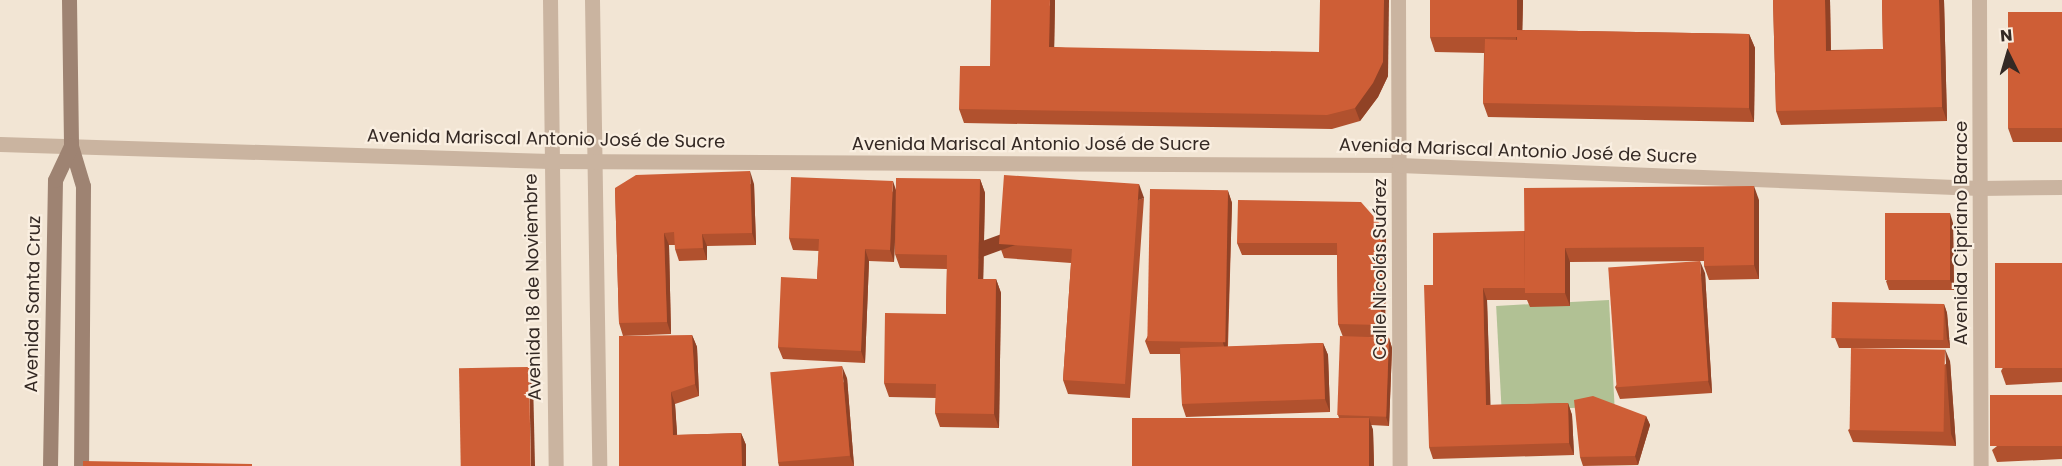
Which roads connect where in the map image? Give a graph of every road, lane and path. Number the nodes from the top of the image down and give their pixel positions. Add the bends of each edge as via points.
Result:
1 (69, 0) edge
2 (550, 0) edge
3 (592, 0) edge
4 (1398, 0) edge
5 (1979, 0) edge
6 (0, 144) edge
7 (71, 146) junction
8 (550, 161) junction
9 (594, 161) junction
10 (1399, 165) junction
11 (2062, 187) edge
12 (1980, 188) junction
13 (50, 466) edge
14 (81, 466) edge
15 (556, 466) edge
16 (599, 466) edge
17 (1400, 466) edge
18 (1981, 466) edge

1 - 7 main road, Avenida Santa Cruz
2 - 8 street, Avenida 18 de Noviembre
3 - 9 street
4 - 10 street, Calle Nicolás Suárez
5 - 12 street, Avenida Cipriano Barace
6 - 7 street, Avenida Mariscal Antonio José de Sucre
7 - 8 street, Avenida Mariscal Antonio José de Sucre
7 - 13 main road, Avenida Santa Cruz via 55,180
7 - 14 main road, Avenida Santa Cruz via 83,186
8 - 9 street, Avenida Mariscal Antonio José de Sucre
8 - 15 street, Avenida 18 de Noviembre
9 - 10 street, Avenida Mariscal Antonio José de Sucre
9 - 16 street
10 - 12 street, Avenida Mariscal Antonio José de Sucre
10 - 17 street, Calle Nicolás Suárez
11 - 12 street, Avenida Mariscal Antonio José de Sucre
12 - 18 street, Avenida Cipriano Barace

